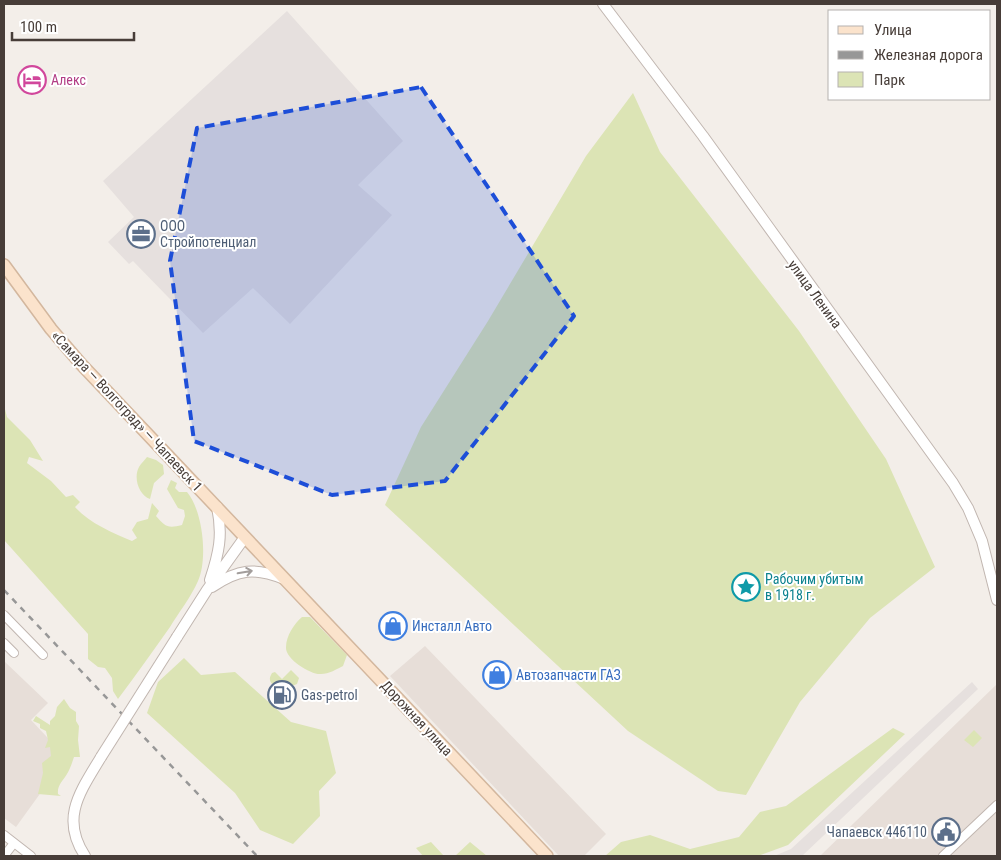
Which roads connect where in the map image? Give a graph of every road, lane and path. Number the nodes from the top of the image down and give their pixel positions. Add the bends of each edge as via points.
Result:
1 (603, 4) edge
2 (4, 265) edge
3 (217, 508) junction
4 (245, 537) junction
5 (286, 579) junction
6 (207, 590) junction
7 (997, 600) edge
8 (4, 614) edge
9 (4, 643) edge
10 (14, 653) dead end
11 (43, 655) dead end
12 (997, 805) edge
13 (4, 835) edge
14 (14, 843) junction
15 (4, 856) edge
16 (31, 856) edge
17 (85, 856) edge
18 (547, 856) edge
19 (944, 856) edge

1 - 7 street, улица Ленина via 703,136 952,483 968,508 982,541
2 - 3 main road, «Самара — Волгоград» — Чапаевск 1 via 61,342
3 - 4 main road, «Самара — Волгоград» — Чапаевск 1
3 - 6 street via 220,539
4 - 5 main road, Дорожная улица
4 - 6 street
6 -> 5 street via 239,572 255,570
5 - 18 main road, Дорожная улица
6 - 17 street, bridge via 84,785 74,811 73,829
8 - 11 street
9 - 10 street
12 - 19 street
13 - 14 street
14 - 15 street
14 - 16 street

